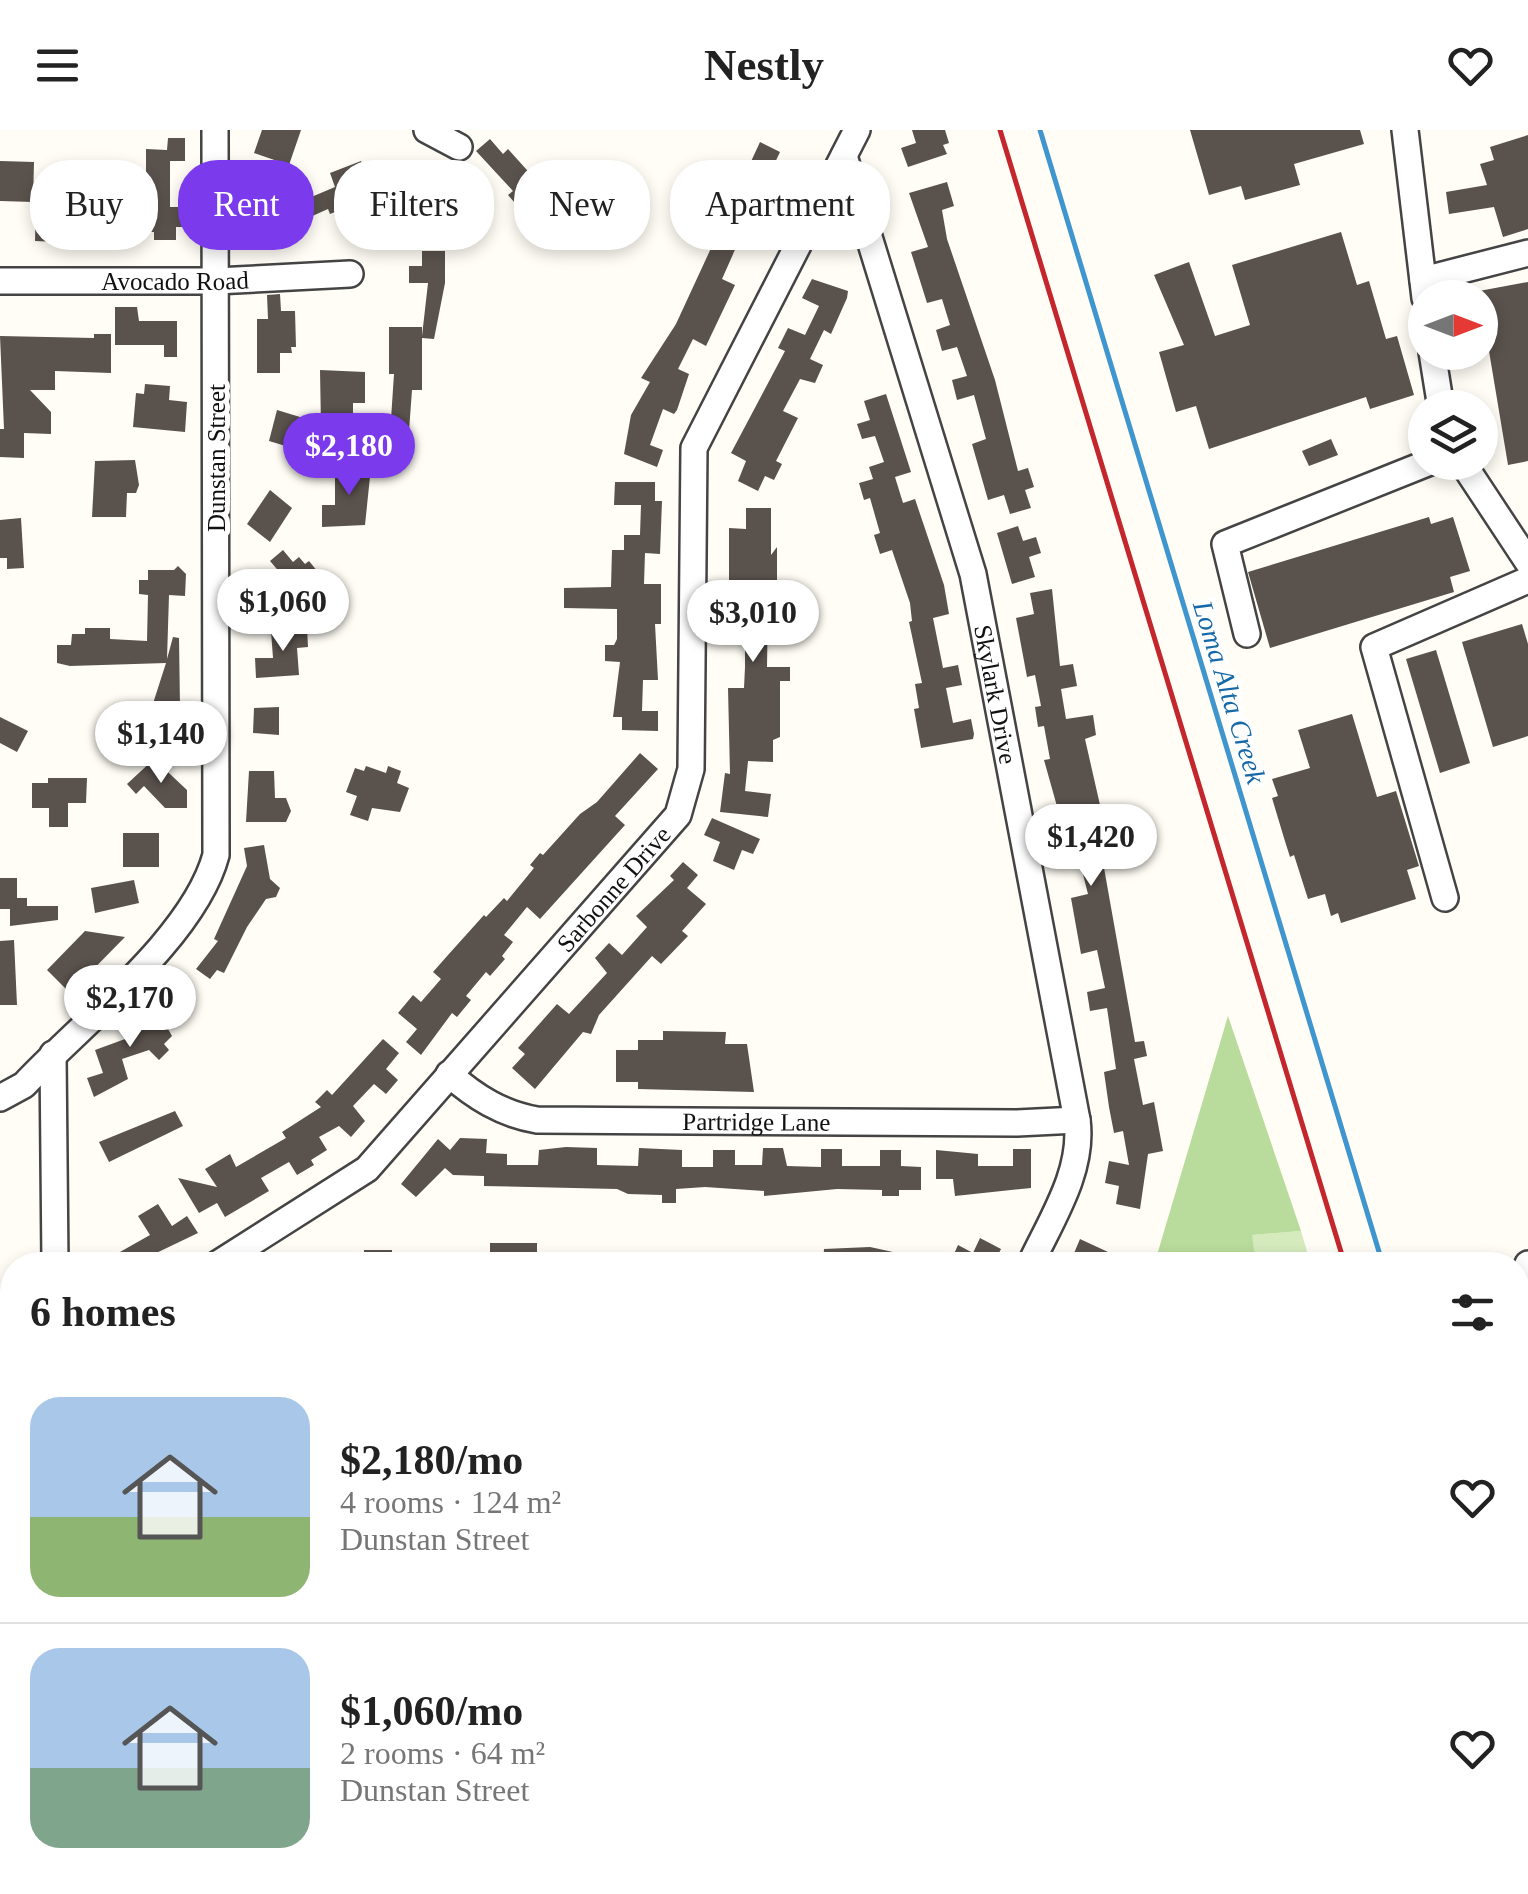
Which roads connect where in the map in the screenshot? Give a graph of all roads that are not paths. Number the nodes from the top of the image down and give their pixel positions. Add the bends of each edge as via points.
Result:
1 (215, 130) edge
2 (427, 130) edge
3 (858, 130) edge
4 (1405, 130) edge
5 (459, 148) dead end
6 (844, 156) junction
7 (1528, 254) edge
8 (350, 274) dead end
9 (216, 280) junction
10 (1423, 280) edge
11 (1451, 280) edge
12 (0, 281) edge
13 (1408, 471) edge
14 (1476, 480) edge
15 (1520, 534) edge
16 (1528, 562) edge
17 (1528, 580) edge
18 (1246, 634) dead end
19 (1445, 898) dead end
20 (53, 1054) junction
21 (449, 1074) junction
22 (0, 1098) edge
23 (1077, 1120) junction
24 (56, 1252) edge
25 (242, 1252) edge
26 (1036, 1252) edge

1 - 9 street, Dunstan Street
2 - 5 street
3 - 6 street
4 - 10 street
6 - 21 street, Sarbonne Drive via 694,448 691,770 678,815
6 - 23 street, Skylark Drive via 973,574
7 - 11 street
8 - 9 street, Avocado Road
9 - 12 street, Avocado Road
9 - 20 street, Dunstan Street via 216,855 208,884 180,926
13 - 18 street via 1225,544
14 - 15 street
15 - 16 street
17 - 19 street via 1374,647
20 - 22 street, Dunstan Street via 24,1085
20 - 24 street
21 - 23 street, Partridge Lane via 472,1094 536,1120
21 - 25 street, Sarbonne Drive via 355,1178
23 - 26 street, Skylark Drive via 1072,1174

